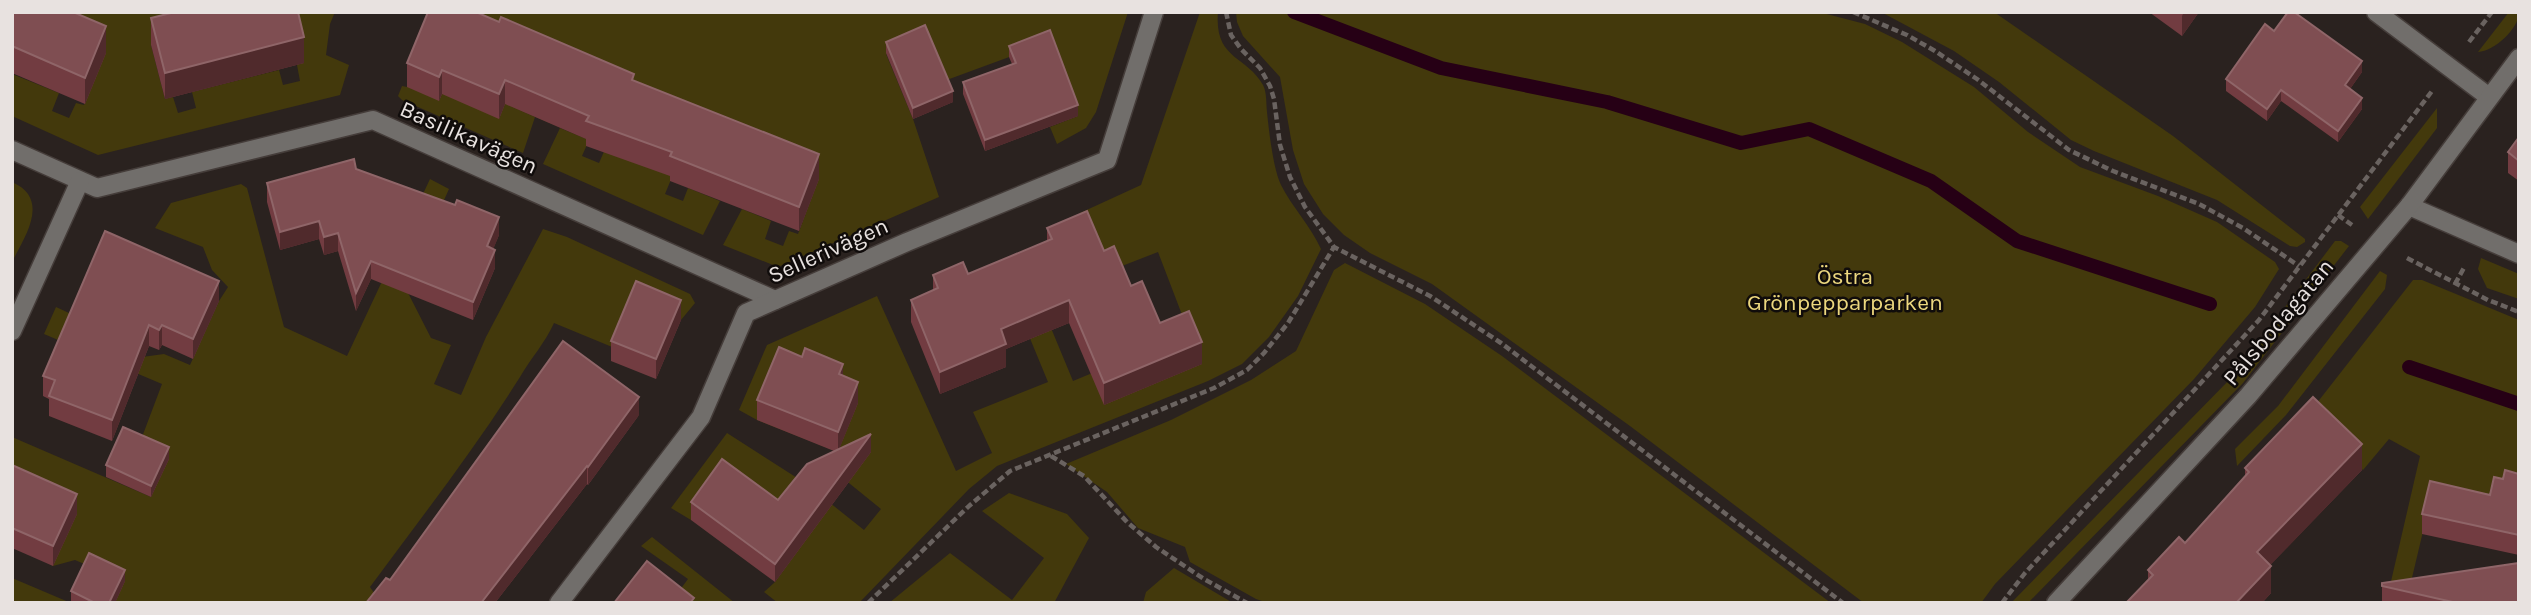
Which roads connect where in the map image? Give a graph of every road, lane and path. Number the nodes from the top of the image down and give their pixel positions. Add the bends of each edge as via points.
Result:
1 (1154, 12) edge
2 (1226, 12) edge
3 (1853, 12) edge
4 (2376, 12) edge
5 (2492, 12) edge
6 (2519, 58) edge
7 (2451, 67) junction
8 (2489, 97) junction
9 (12, 150) edge
10 (80, 181) junction
11 (2409, 206) junction
12 (2338, 215) junction
13 (2378, 242) junction
14 (1334, 247) junction
15 (2519, 254) edge
16 (2299, 266) junction
17 (775, 300) junction
18 (2519, 312) edge
19 (12, 331) edge
20 (1050, 455) junction
21 (559, 603) edge
22 (868, 603) edge
23 (1247, 603) edge
24 (1843, 603) edge
25 (2002, 603) edge
26 (2056, 603) edge

1 - 17 street, Sellerivägen via 1107,160
2 - 14 path via 1231,36 1270,86 1290,177
3 - 16 path via 1935,51 2069,150 2199,204
4 - 7 street
5 - 7 path
6 - 8 street, Pålsbodagatan
7 - 8 street
7 - 12 path
8 - 11 street, Pålsbodagatan
9 - 10 street, Basilikavägen
10 - 17 street, Basilikavägen via 97,188 373,120
10 - 19 street
11 - 13 street, Pålsbodagatan
11 - 15 street
12 - 13 path
12 - 16 path
13 - 18 path via 2438,276
13 - 26 street, Pålsbodagatan via 2248,396
14 - 20 path via 1288,323 1247,370
14 - 24 path via 1430,296 1501,343
16 - 25 path via 2259,320
17 - 21 street, Sellerivägen via 746,313 701,417
20 - 22 path via 1010,471
20 - 23 path via 1084,476 1156,547

